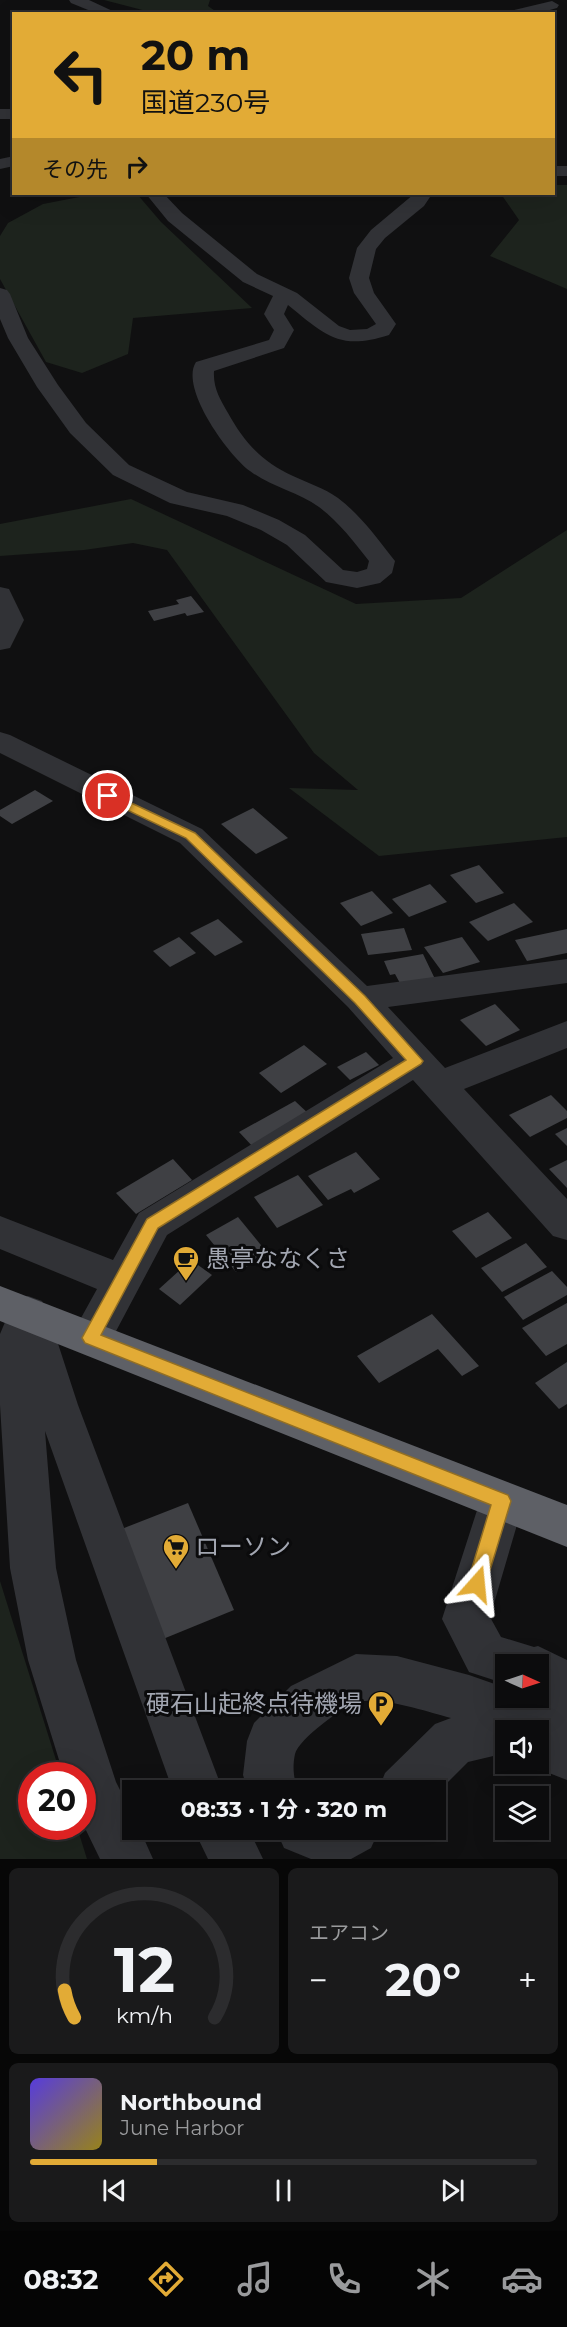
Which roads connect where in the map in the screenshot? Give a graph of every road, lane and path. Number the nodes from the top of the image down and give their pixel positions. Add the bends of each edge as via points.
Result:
1 (76, 0) edge
2 (552, 6) dead end
3 (107, 12) edge
4 (524, 12) edge
5 (156, 195) edge
6 (422, 195) edge
7 (0, 294) edge
8 (290, 297) junction
9 (0, 595) edge
10 (0, 642) edge
11 (0, 741) edge
12 (567, 971) edge
13 (360, 999) junction
14 (567, 1034) edge
15 (427, 1073) junction
16 (567, 1225) edge
17 (0, 1232) edge
18 (122, 1281) junction
19 (14, 1308) edge
20 (91, 1338) junction
21 (502, 1501) junction
22 (567, 1526) edge
23 (495, 1658) edge
24 (549, 1674) edge
25 (567, 1687) edge
26 (567, 1723) edge
27 (567, 1755) edge
28 (194, 1780) edge
29 (270, 1780) edge
30 (414, 1780) edge
31 (226, 1840) edge
32 (127, 1859) edge
33 (237, 1859) edge

1 - 3 street
2 - 4 street
5 - 8 street via 175,217 250,278
6 - 8 street via 378,234 364,258 359,278 364,293 386,324 382,331 348,336 332,330
7 - 8 street via 18,338 48,387 78,428 121,470 180,498 234,510 270,525 296,540 335,577 371,578 380,573 382,561 353,526 329,503 246,458 230,439 201,383 204,367 278,344 284,330 274,314 279,301
9 - 10 street via 11,620
11 - 13 street via 191,836
12 - 13 street
13 - 15 street
14 - 15 street
15 - 16 street
15 - 18 street via 153,1224
17 - 18 street
18 - 20 street
19 - 20 highway
19 - 28 street via 57,1405
19 - 32 street via 33,1568 52,1660 94,1791
20 - 21 highway
21 - 22 highway
21 - 23 street via 466,1619 486,1656
24 - 25 street
26 - 27 street via 548,1741
26 - 29 street via 513,1715 397,1680 356,1678 308,1703 272,1741
26 - 30 street via 496,1729 453,1742
31 - 33 street

